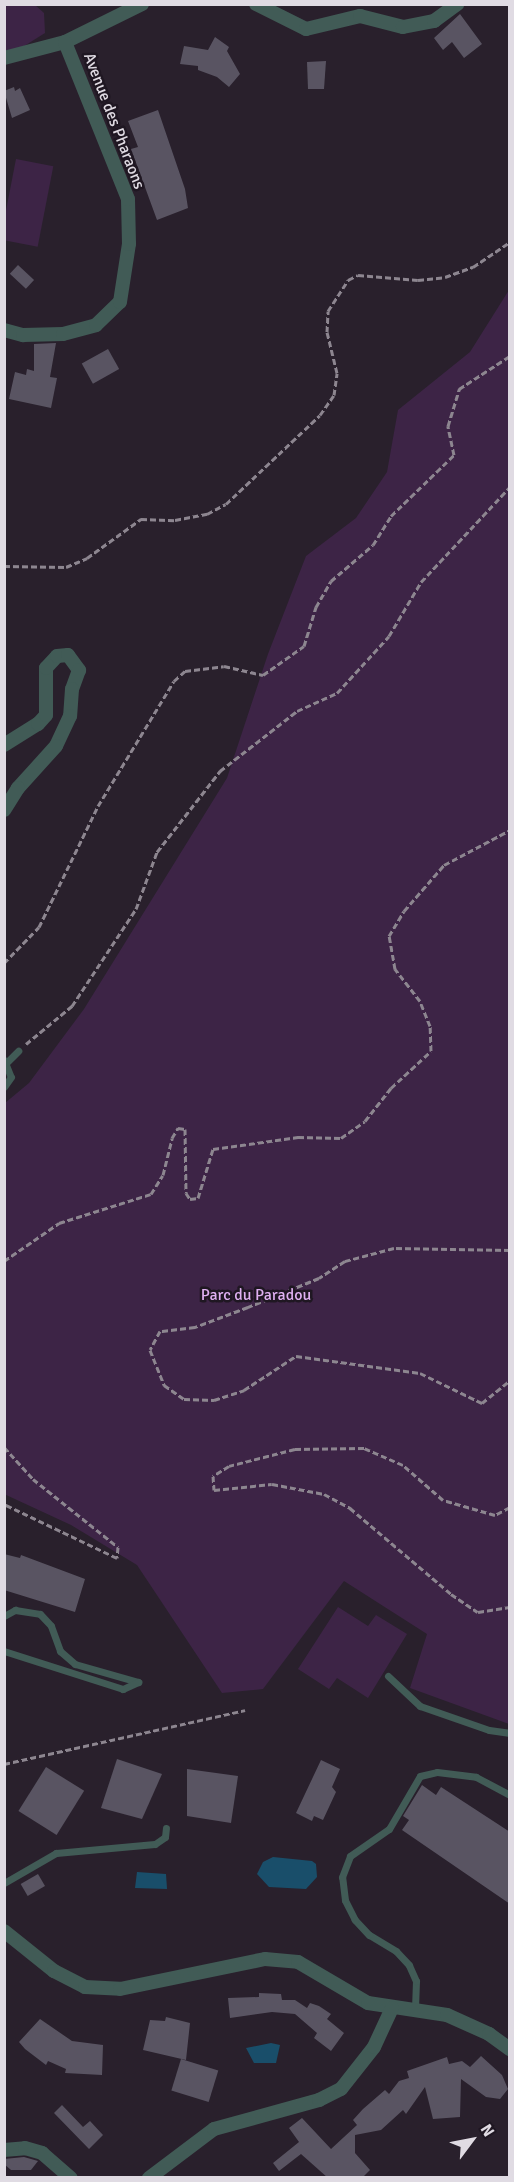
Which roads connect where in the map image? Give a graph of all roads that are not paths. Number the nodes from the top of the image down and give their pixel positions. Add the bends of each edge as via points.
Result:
1 (142, 4) edge
2 (256, 4) edge
3 (457, 4) edge
4 (65, 42) junction
5 (4, 58) edge
6 (4, 330) edge
7 (4, 745) edge
8 (4, 810) edge
9 (18, 1051) road end
10 (6, 1061) edge
11 (4, 1087) edge
12 (4, 1616) edge
13 (4, 1651) edge
14 (388, 1676) dead end
15 (510, 1733) edge
16 (510, 1795) edge
17 (165, 1828) dead end
18 (4, 1883) edge
19 (4, 1931) edge
20 (392, 2008) junction
21 (415, 2009) junction
22 (510, 2049) edge
23 (4, 2150) edge
24 (71, 2178) edge
25 (149, 2178) edge

1 - 4 street
2 - 3 street via 306,29 360,16 403,27 434,21
4 - 5 street
4 - 6 street, Avenue des Pharaons via 128,199 129,244 120,302 96,325 63,334 23,335
7 - 8 street via 46,715 46,668 57,656 68,655 79,670 72,689 70,716 56,746 18,788
9 - 10 lane
10 - 11 lane via 11,1077
12 - 13 lane via 15,1610 40,1614 51,1626 60,1651 75,1664 138,1683 123,1689
14 - 15 lane via 420,1706 489,1730
16 - 21 lane via 476,1778 437,1772 420,1776 389,1829 350,1856 342,1876 345,1900 369,1935 396,1951 409,1965 416,1981
17 - 18 lane via 165,1837 155,1844 56,1853
19 - 20 street via 54,1971 85,1987 120,1989 265,1959 298,1962 368,2003
20 - 21 street
20 - 25 street via 374,2047 341,2089 319,2100 214,2129
21 - 22 street via 447,2015 489,2034
23 - 24 street via 25,2148 42,2153

